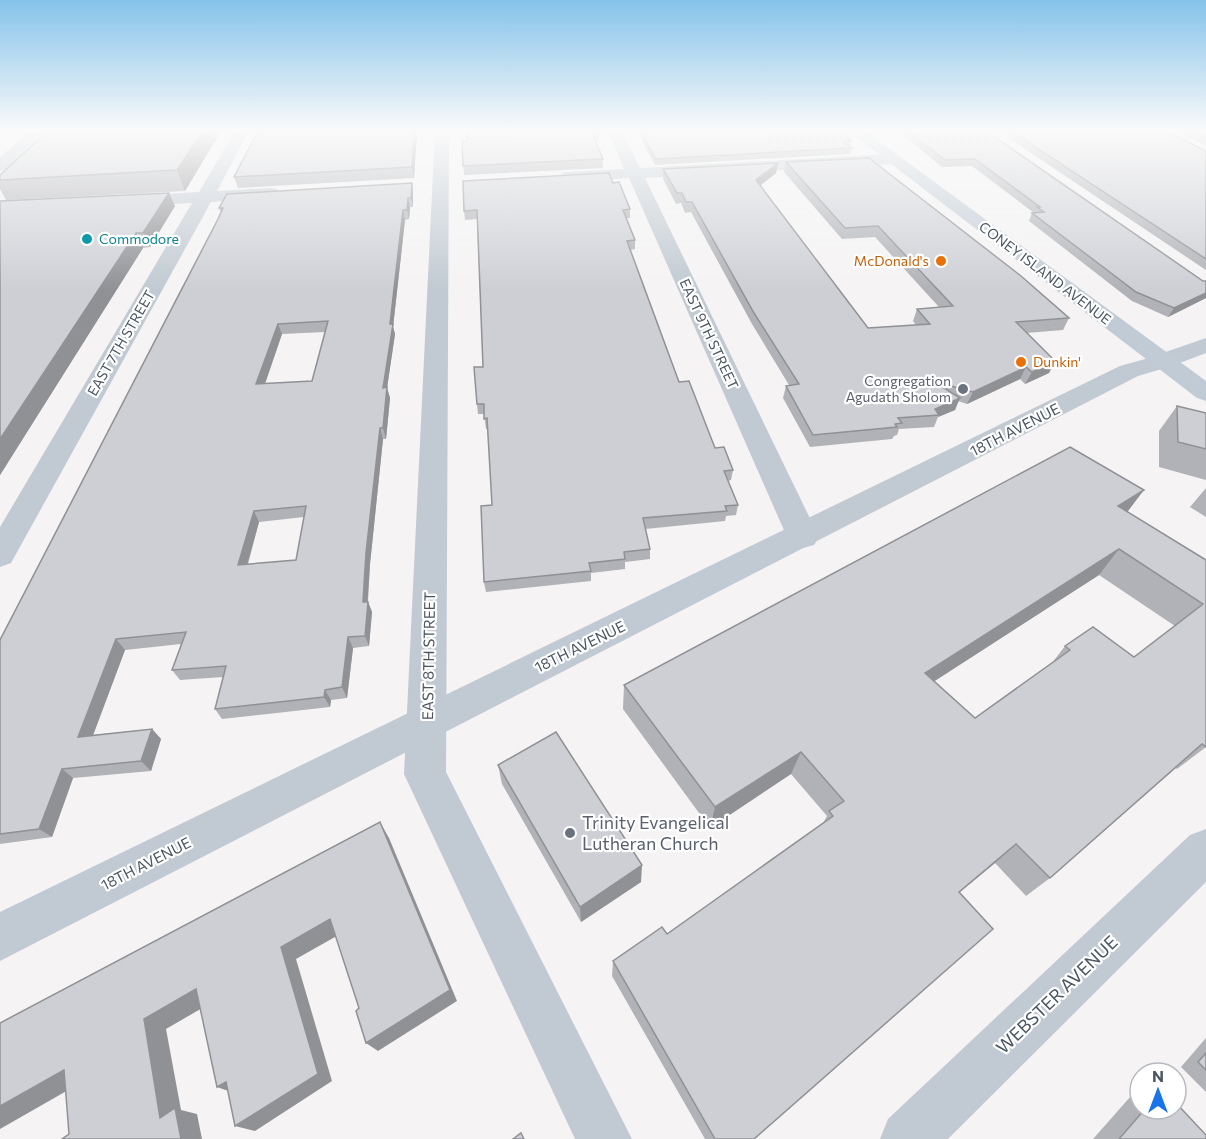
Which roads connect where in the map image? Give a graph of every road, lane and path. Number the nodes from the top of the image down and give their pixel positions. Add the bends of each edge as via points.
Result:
1 (211, 184) edge
2 (440, 184) edge
3 (639, 184) edge
4 (926, 184) edge
5 (282, 192) edge
6 (204, 197) junction
7 (107, 202) edge
8 (1206, 345) edge
9 (1163, 361) junction
10 (1206, 393) edge
11 (803, 537) junction
12 (0, 555) edge
13 (428, 722) junction
14 (1206, 851) edge
15 (0, 937) edge
16 (604, 1139) edge
17 (908, 1139) edge

1 - 6 street, EAST 7TH STREET
2 - 13 street, EAST 8TH STREET
3 - 11 street, EAST 9TH STREET
4 - 9 main road, CONEY ISLAND AVENUE
5 - 6 street
6 - 7 street
6 - 12 street, EAST 7TH STREET
8 - 9 street, 18TH AVENUE
9 - 10 main road, CONEY ISLAND AVENUE
9 - 11 street, 18TH AVENUE via 1129,372
11 - 13 street, 18TH AVENUE
13 - 15 street, 18TH AVENUE
13 - 16 street, EAST 8TH STREET via 425,774
14 - 17 street, WEBSTER AVENUE

